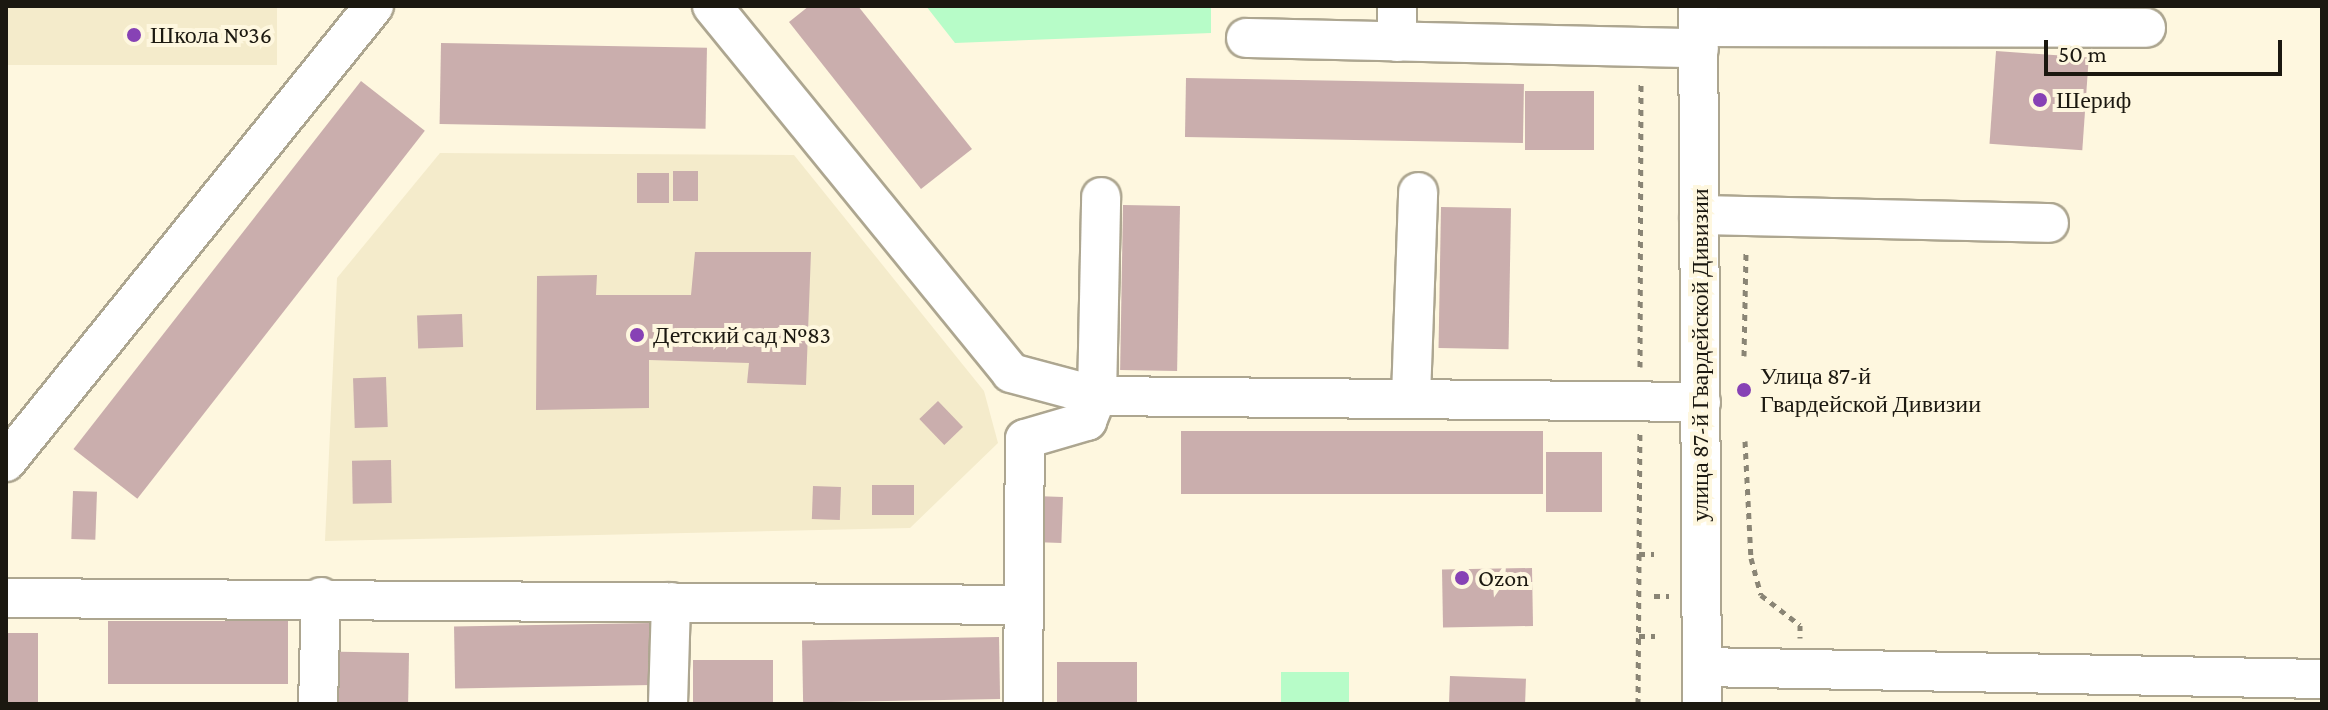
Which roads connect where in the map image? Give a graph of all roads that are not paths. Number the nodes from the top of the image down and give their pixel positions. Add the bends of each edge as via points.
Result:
1 (374, 6) edge
2 (712, 6) edge
3 (1397, 24) edge
4 (1698, 27) edge
5 (2146, 28) dead end
6 (1246, 38) dead end
7 (1418, 192) dead end
8 (1101, 197) dead end
9 (1699, 215) junction
10 (2049, 223) dead end
11 (1097, 396) junction
12 (1411, 397) junction
13 (1701, 402) junction
14 (6, 462) edge
15 (321, 597) junction
16 (6, 598) edge
17 (671, 602) junction
18 (1023, 605) junction
19 (1702, 667) junction
20 (2322, 679) edge
21 (318, 704) edge
22 (668, 704) edge
23 (1023, 704) edge
24 (1702, 704) edge

1 - 14 street
2 - 11 street via 1011,373
3 - 4 street via 1641,47
3 - 6 street
4 - 5 street
4 - 9 street, улица 87-й Гвардейской Дивизии
7 - 12 street
8 - 11 street
9 - 10 street
9 - 13 street, улица 87-й Гвардейской Дивизии
11 - 12 street
11 - 18 street via 1087,421 1025,439
12 - 13 street
13 - 19 street, улица 87-й Гвардейской Дивизии
15 - 16 street
15 - 17 street
15 - 21 street
17 - 18 street
17 - 22 street
18 - 23 street
19 - 20 street
19 - 24 street, улица 87-й Гвардейской Дивизии

